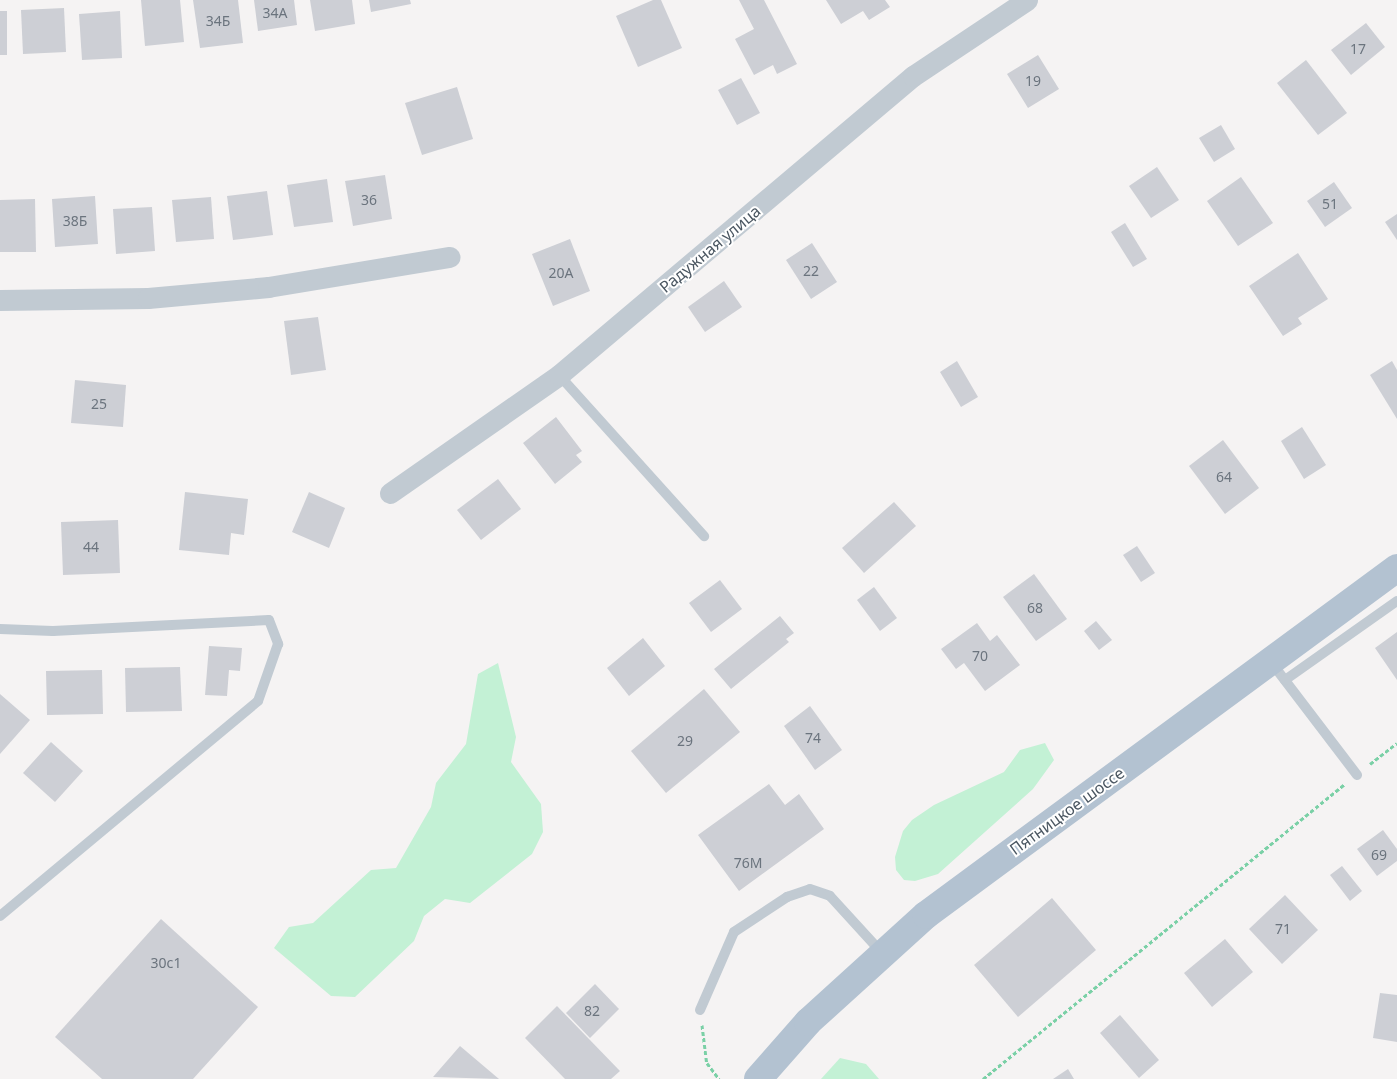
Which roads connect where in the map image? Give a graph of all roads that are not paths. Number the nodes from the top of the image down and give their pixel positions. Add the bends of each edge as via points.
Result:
1 (1027, 0) edge
2 (450, 257) dead end
3 (0, 300) edge
4 (559, 376) junction
5 (390, 492) dead end
6 (704, 536) dead end
7 (1397, 568) edge
8 (1397, 601) edge
9 (0, 629) edge
10 (1278, 671) junction
11 (1357, 775) road end
12 (0, 916) edge
13 (883, 954) junction
14 (700, 1010) road end
15 (758, 1079) edge

1 - 4 street, Радужная улица via 913,76
2 - 3 street via 268,287 148,298
4 - 5 street, Радужная улица
4 - 6 lane
7 - 10 main road, Пятницкое шоссе
8 - 10 lane
9 - 12 lane via 53,631 269,620 278,644 258,701
10 - 11 lane
10 - 13 main road, Пятницкое шоссе via 926,915
13 - 14 lane via 830,896 810,889 795,894 734,932
13 - 15 main road, Пятницкое шоссе via 808,1022

